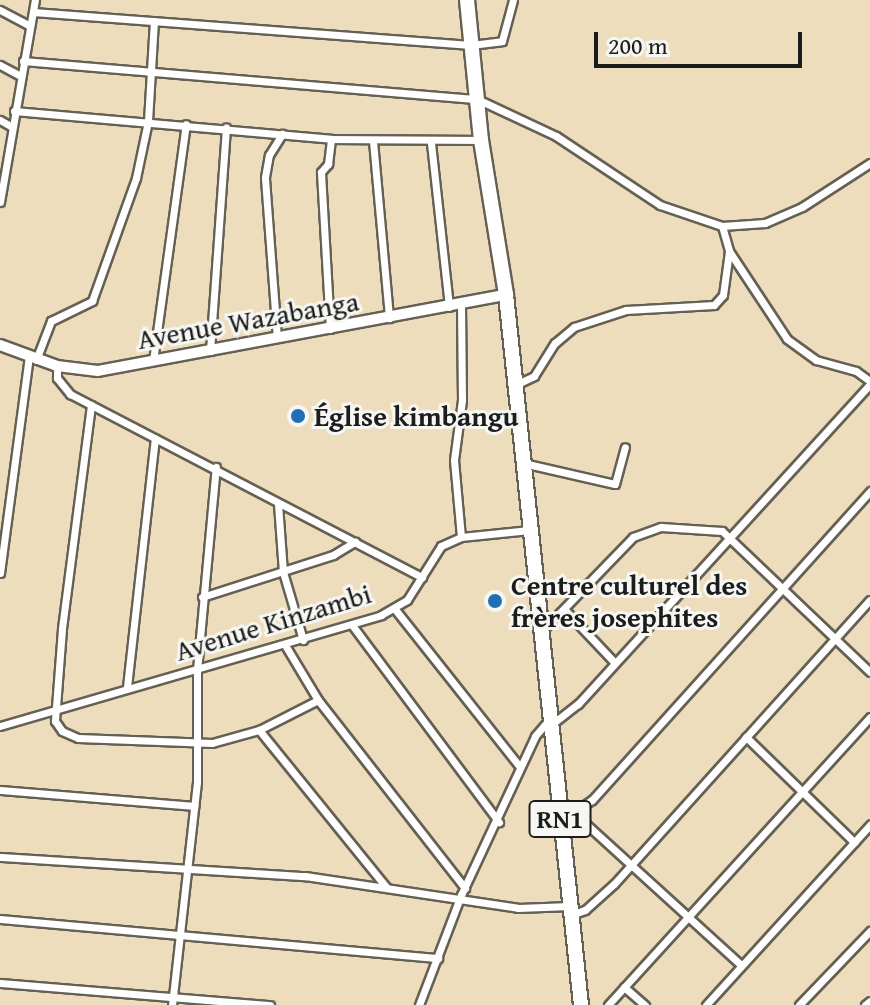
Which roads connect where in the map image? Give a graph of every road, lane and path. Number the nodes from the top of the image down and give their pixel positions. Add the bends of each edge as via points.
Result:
1 (35, 0) edge
2 (467, 0) edge
3 (513, 0) edge
4 (0, 10) edge
5 (33, 12) junction
6 (154, 21) junction
7 (30, 26) junction
8 (471, 45) junction
9 (23, 61) junction
10 (0, 65) edge
11 (152, 74) junction
12 (19, 75) junction
13 (477, 99) junction
14 (14, 111) junction
15 (0, 120) edge
16 (148, 121) junction
17 (186, 124) junction
18 (12, 127) junction
19 (226, 128) junction
20 (282, 134) junction
21 (331, 139) junction
22 (481, 140) junction
23 (373, 141) junction
24 (431, 143) junction
25 (870, 163) edge
26 (2, 175) edge
27 (0, 202) edge
28 (722, 226) junction
29 (729, 251) junction
30 (506, 295) junction
31 (461, 304) junction
32 (449, 307) junction
33 (389, 318) junction
34 (330, 329) junction
35 (277, 338) junction
36 (0, 345) edge
37 (210, 351) junction
38 (33, 359) junction
39 (153, 361) junction
40 (57, 366) junction
41 (870, 382) edge
42 (515, 385) junction
43 (91, 405) junction
44 (155, 439) junction
45 (625, 447) dead end
46 (523, 463) junction
47 (216, 467) junction
48 (870, 491) edge
49 (278, 504) junction
50 (530, 530) junction
51 (728, 535) junction
52 (461, 537) junction
53 (2, 539) edge
54 (355, 542) junction
55 (283, 572) junction
56 (0, 573) edge
57 (422, 577) junction
58 (783, 587) junction
59 (202, 597) junction
60 (870, 600) edge
61 (394, 608) junction
62 (565, 610) junction
63 (352, 625) junction
64 (540, 632) junction
65 (836, 638) junction
66 (303, 640) junction
67 (285, 645) junction
68 (613, 661) junction
69 (197, 670) junction
70 (870, 672) edge
71 (127, 687) junction
72 (318, 700) junction
73 (56, 710) junction
74 (870, 717) edge
75 (550, 722) junction
76 (0, 726) edge
77 (259, 730) junction
78 (746, 737) junction
79 (195, 742) junction
80 (520, 767) junction
81 (0, 790) edge
82 (802, 792) junction
83 (194, 806) junction
84 (574, 813) junction
85 (560, 821) junction
86 (499, 822) junction
87 (870, 825) edge
88 (854, 842) junction
89 (0, 857) edge
90 (630, 866) junction
91 (184, 869) junction
92 (387, 888) junction
93 (463, 892) junction
94 (570, 911) junction
95 (688, 918) junction
96 (0, 919) edge
97 (180, 931) junction
98 (870, 931) edge
99 (438, 958) junction
100 (741, 965) junction
101 (0, 983) edge
102 (624, 987) junction
103 (172, 996) junction
104 (870, 1001) edge
105 (172, 1005) edge
106 (270, 1005) edge
107 (419, 1005) edge
108 (581, 1005) edge
109 (608, 1005) edge
110 (645, 1005) edge
111 (706, 1005) edge
112 (799, 1005) edge
113 (865, 1005) edge

1 - 5 street
2 - 8 highway, RN1
3 - 8 street via 504,39
4 - 7 street
5 - 6 street
5 - 7 street
6 - 8 street
6 - 11 street
7 - 9 street
8 - 13 highway, RN1
9 - 11 street
9 - 12 street
10 - 12 street
11 - 13 street
11 - 16 street
12 - 14 street
13 - 22 highway, RN1
13 - 28 street via 556,136 660,205
14 - 16 street
14 - 18 street
15 - 18 street
16 - 17 street
16 - 38 street via 136,178 92,301 51,321
17 - 19 street
17 - 39 street
18 - 26 street
19 - 20 street
19 - 37 street
20 - 21 street
20 - 35 street via 269,155 265,177
21 - 23 street
21 - 34 street via 328,164 321,172
22 - 24 street
22 - 30 highway, RN1
23 - 24 street
23 - 33 street
24 - 32 street
25 - 28 street via 802,207 765,223
26 - 27 street
28 - 29 street
29 - 41 street via 787,339 816,360 856,371
29 - 42 street via 723,295 714,305 626,310 574,327 555,343 534,376
30 - 31 main road, Avenue Wazabanga
30 - 42 highway, RN1
31 - 32 main road, Avenue Wazabanga
31 - 52 street via 462,400 454,460
32 - 33 main road, Avenue Wazabanga
33 - 34 main road, Avenue Wazabanga
34 - 35 main road, Avenue Wazabanga
35 - 37 main road, Avenue Wazabanga
36 - 38 main road, Avenue Wazabanga
37 - 39 main road, Avenue Wazabanga
38 - 40 main road, Avenue Wazabanga
38 - 53 street
39 - 40 main road, Avenue Wazabanga via 98,371
40 - 43 street via 61,386
41 - 51 street
42 - 46 highway, RN1
43 - 44 street
43 - 73 street
44 - 47 street
44 - 71 street
45 - 46 street via 615,484
46 - 50 highway, RN1
47 - 49 street
47 - 59 street
48 - 58 street
49 - 54 street
49 - 55 street
50 - 52 street
50 - 64 highway, RN1
51 - 58 street
51 - 62 street via 661,527 633,537
51 - 68 street
52 - 57 street, Avenue Kinzambi via 434,551
53 - 56 street
54 - 55 street
54 - 57 street
55 - 59 street
55 - 66 street
57 - 61 street, Avenue Kinzambi via 407,600
58 - 65 street
58 - 84 street
59 - 69 street
60 - 65 street
61 - 63 street, Avenue Kinzambi
61 - 80 street
62 - 64 street
62 - 68 street
63 - 66 street, Avenue Kinzambi
63 - 86 street
64 - 75 highway, RN1
65 - 70 street
65 - 78 street
66 - 67 street, Avenue Kinzambi
67 - 69 street, Avenue Kinzambi
67 - 72 street
68 - 75 street via 578,704
69 - 71 street, Avenue Kinzambi
69 - 79 street
71 - 73 street, Avenue Kinzambi
72 - 77 street
72 - 93 street
73 - 76 street, Avenue Kinzambi
73 - 79 street via 55,721 69,736
74 - 82 street
75 - 80 street
75 - 85 highway, RN1
77 - 79 street via 212,743
77 - 92 street
78 - 82 street
78 - 90 street
79 - 83 street
80 - 86 street
81 - 83 street
82 - 88 street
82 - 95 street
83 - 91 street
84 - 85 street
84 - 90 street
85 - 94 highway, RN1
86 - 93 street
87 - 88 street
88 - 100 street
89 - 91 street
90 - 94 street via 596,902
90 - 95 street
91 - 92 street via 356,881
91 - 97 street
92 - 93 street
93 - 94 street via 518,908
93 - 99 street
94 - 108 highway, RN1
95 - 100 street
95 - 102 street
96 - 97 street
97 - 99 street
97 - 103 street
98 - 112 street
99 - 107 street
100 - 111 street
101 - 103 street
102 - 109 street
102 - 110 street
103 - 105 street
103 - 106 street
104 - 113 street

